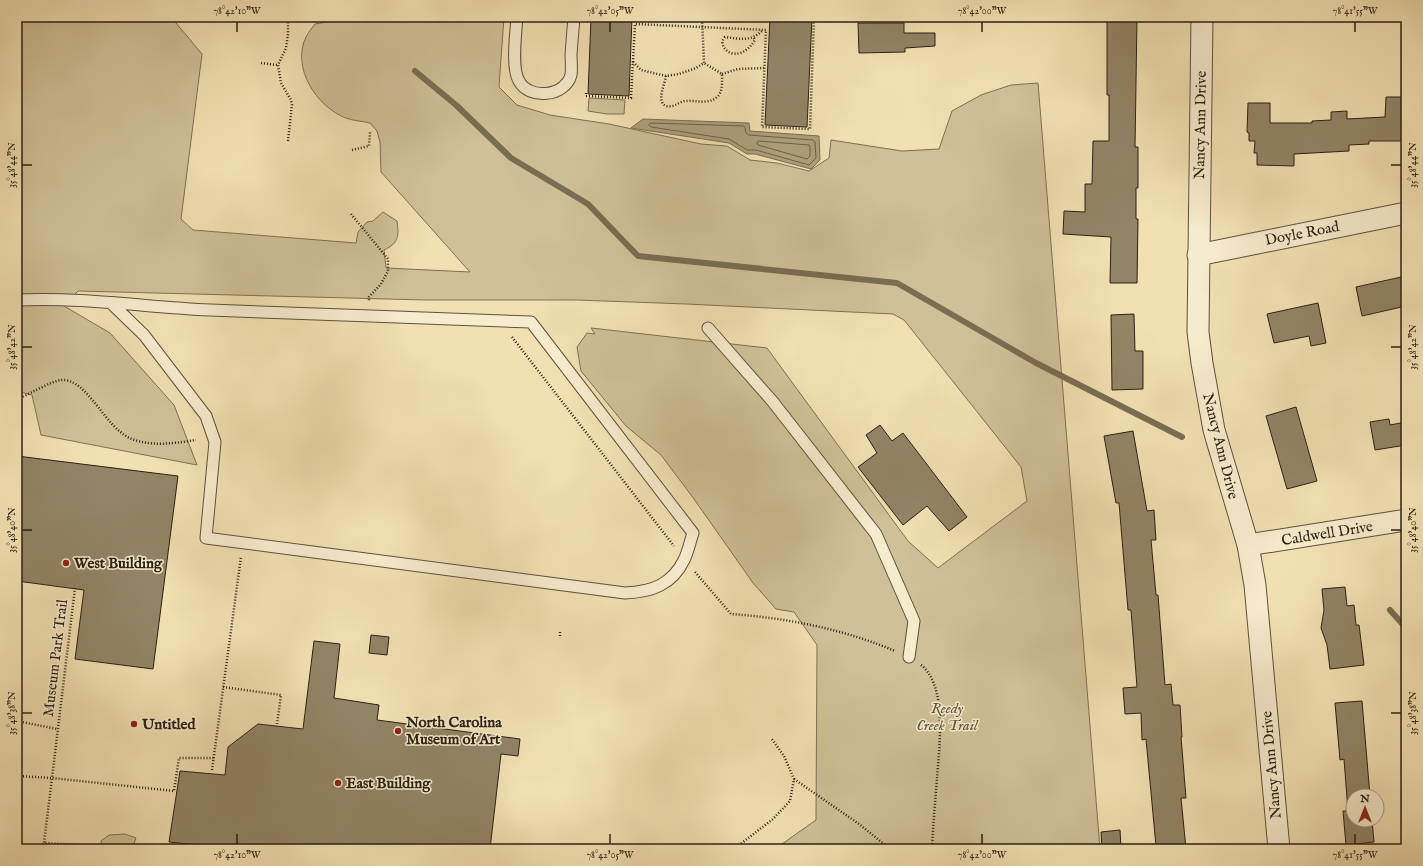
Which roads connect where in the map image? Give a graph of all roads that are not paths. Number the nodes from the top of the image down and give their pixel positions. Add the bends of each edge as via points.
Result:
1 (517, 17) edge
2 (574, 17) edge
3 (1202, 17) edge
4 (1406, 213) edge
5 (1198, 254) junction
6 (17, 300) edge
7 (111, 303) junction
8 (708, 328) dead end
9 (1406, 520) edge
10 (1248, 545) junction
11 (909, 657) road end
12 (1279, 849) edge

1 - 2 lane via 515,55 519,82 528,90 543,94 561,89 571,76
3 - 5 street, Nancy Ann Drive
4 - 5 street, Doyle Road
5 - 10 street, Nancy Ann Drive via 1198,332 1207,394 1214,430
6 - 7 lane via 51,299
7 - 7 lane via 144,335 206,416 215,442 206,538 625,593 648,591 658,587 668,581 684,560 693,533 531,322 210,310
8 - 11 lane via 772,402 876,534 914,621
9 - 10 street, Caldwell Drive
10 - 12 street, Nancy Ann Drive via 1255,593

